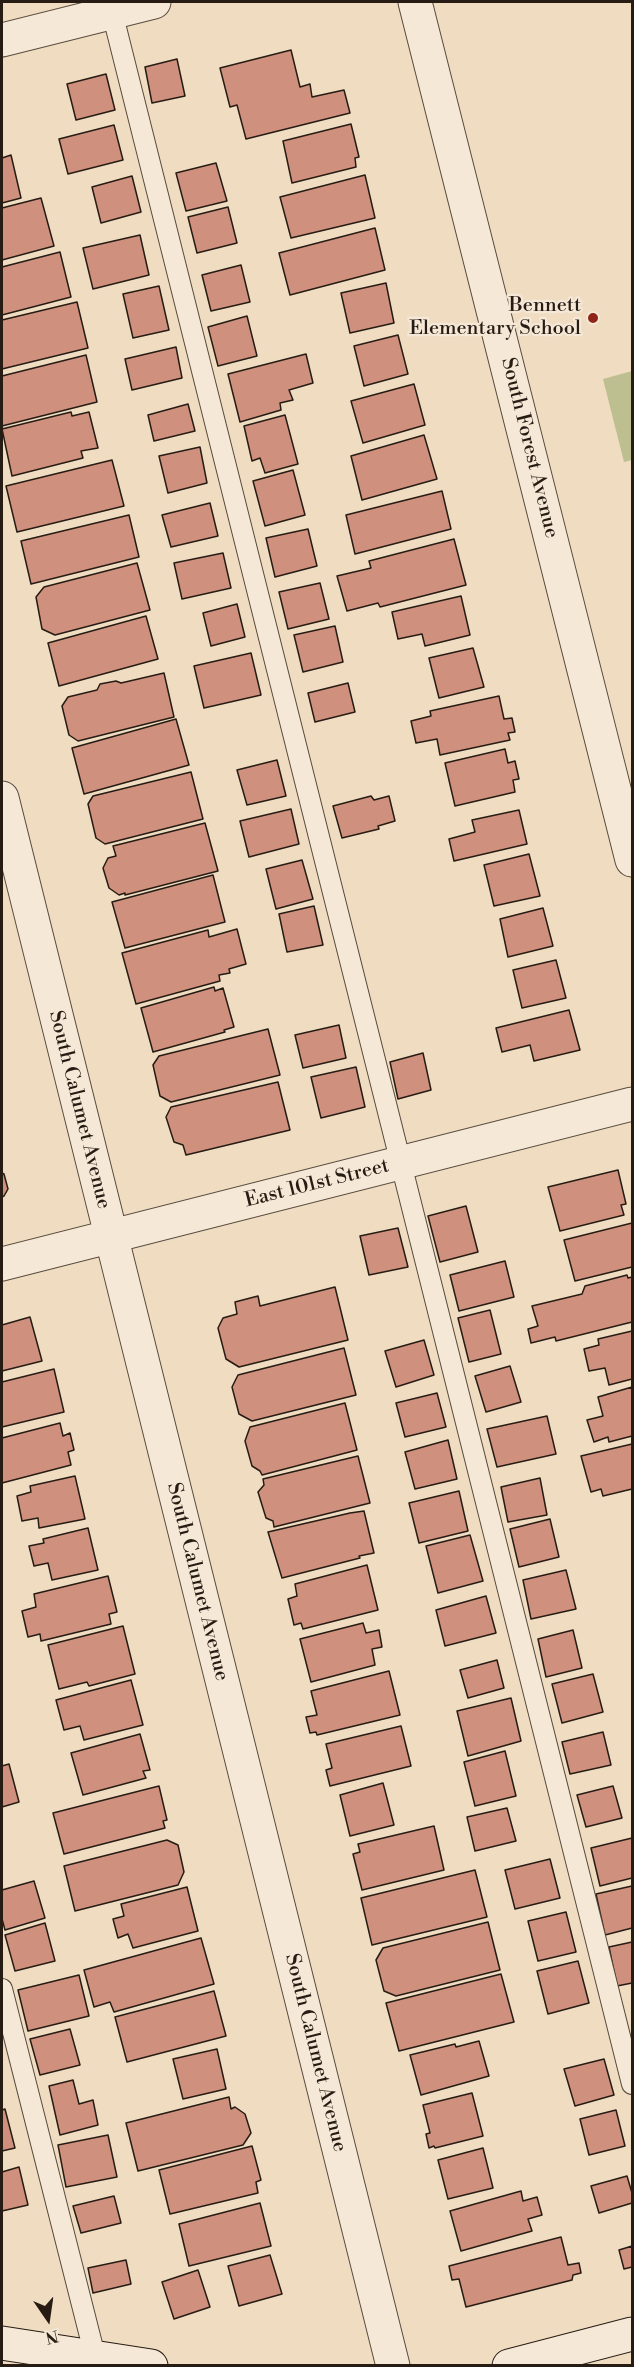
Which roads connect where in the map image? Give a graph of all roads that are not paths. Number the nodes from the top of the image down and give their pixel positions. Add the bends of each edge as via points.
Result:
1 (154, 2) edge
2 (415, 2) edge
3 (111, 7) edge
4 (2, 40) edge
5 (2, 798) edge
6 (633, 860) edge
7 (633, 1104) edge
8 (401, 1163) junction
9 (111, 1236) junction
10 (2, 1264) edge
11 (2, 1989) edge
12 (633, 2084) edge
13 (633, 2334) edge
14 (2, 2343) edge
15 (95, 2356) junction
16 (151, 2366) edge
17 (393, 2366) edge
18 (508, 2366) edge

1 - 3 street
2 - 6 street, South Forest Avenue
3 - 4 street
3 - 8 lane
5 - 9 street, South Calumet Avenue
7 - 8 street, East 101st Street
8 - 9 street, East 101st Street
8 - 12 lane
9 - 10 street, East 101st Street
9 - 17 street, South Calumet Avenue
11 - 15 lane
13 - 18 street
14 - 15 street
15 - 16 street

